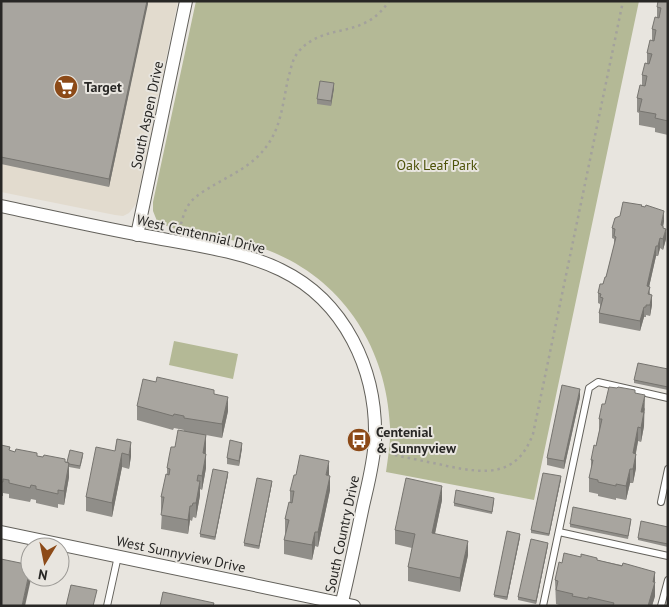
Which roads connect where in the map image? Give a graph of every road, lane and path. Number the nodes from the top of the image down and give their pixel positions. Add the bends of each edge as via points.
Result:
1 (186, 1) edge
2 (389, 1) edge
3 (623, 1) edge
4 (1, 206) edge
5 (181, 224) dead end
6 (138, 234) junction
7 (668, 398) edge
8 (395, 455) dead end
9 (371, 468) joint
10 (668, 469) edge
11 (662, 502) dead end
12 (1, 532) edge
13 (559, 532) junction
14 (118, 556) junction
15 (668, 556) edge
16 (668, 580) edge
17 (346, 605) edge
18 (107, 606) edge
19 (543, 606) edge
20 (661, 606) edge

1 - 6 street, South Aspen Drive
2 - 5 path via 371,21 357,28 315,38 298,52 292,63 278,126 266,147 241,170 194,198 185,210
3 - 8 path via 528,446 510,465 489,472
4 - 6 street, West Centennial Drive
6 - 9 street, West Centennial Drive via 256,260 282,270 325,302 342,321 362,358 373,406 375,438
7 - 13 lane via 598,382 589,388
9 - 17 street, South Country Drive
10 - 11 lane
12 - 14 street, West Sunnyview Drive
13 - 15 lane
13 - 19 lane
14 - 17 street, West Sunnyview Drive
14 - 18 lane
16 - 20 lane

